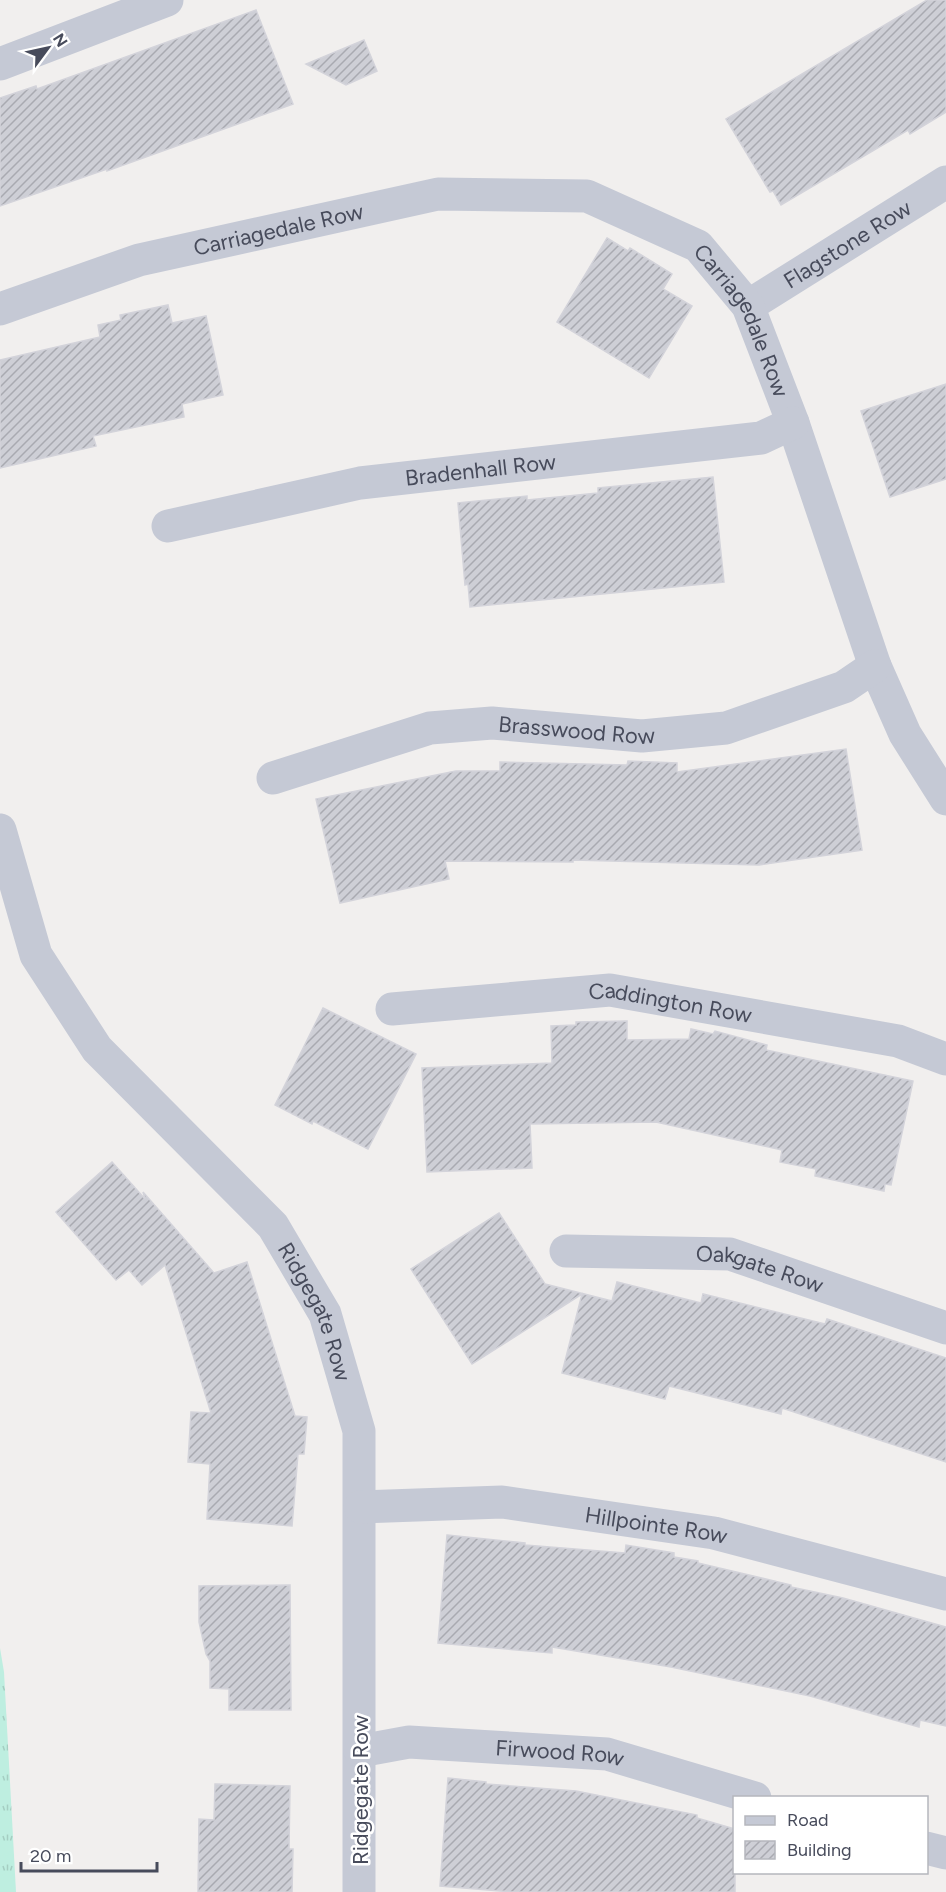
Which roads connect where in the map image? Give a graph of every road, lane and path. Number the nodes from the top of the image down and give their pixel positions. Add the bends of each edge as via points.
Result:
1 (167, 0) edge
2 (0, 64) edge
3 (946, 182) edge
4 (748, 306) junction
5 (0, 309) edge
6 (793, 423) junction
7 (168, 526) dead end
8 (875, 666) junction
9 (273, 778) dead end
10 (946, 799) edge
11 (0, 830) edge
12 (392, 1009) dead end
13 (946, 1059) edge
14 (566, 1251) dead end
15 (946, 1328) edge
16 (360, 1507) junction
17 (946, 1594) edge
18 (360, 1751) junction
19 (752, 1796) edge
20 (928, 1848) edge
21 (946, 1854) edge
22 (359, 1892) edge

1 - 2 street
3 - 4 street, Flagstone Row
4 - 5 street, Carriagedale Row via 698,246 587,196 438,194 139,260
4 - 6 street, Carriagedale Row
6 - 7 street, Bradenhall Row via 761,438 360,483
6 - 8 street, Carriagedale Row
8 - 9 street, Brasswood Row via 844,687 726,728 642,736 492,723 430,728
8 - 10 street, Carriagedale Row via 905,734
11 - 16 street, Ridgegate Row via 36,955 98,1049 273,1226 325,1314 359,1431
12 - 13 street, Caddington Row via 610,990 898,1041
14 - 15 street, Oakgate Row via 730,1254
16 - 17 street, Hillpointe Row via 502,1502 714,1533
16 - 18 street, Ridgegate Row
18 - 19 street, Firwood Row via 409,1742 607,1754
18 - 22 street, Ridgegate Row
20 - 21 street

